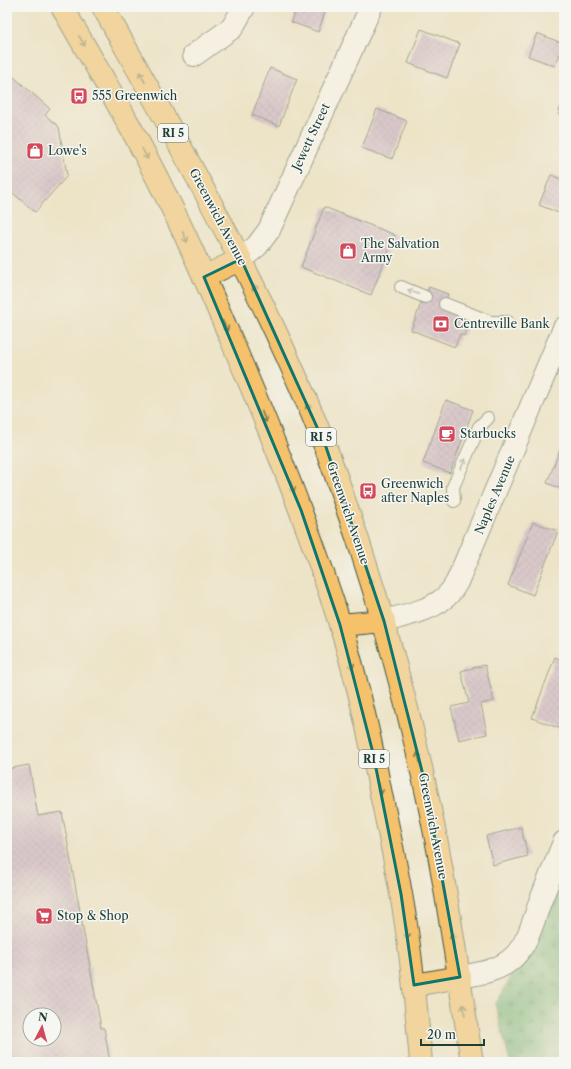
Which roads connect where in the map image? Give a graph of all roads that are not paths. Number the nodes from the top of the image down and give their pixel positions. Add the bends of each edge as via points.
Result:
1 (62, 7) edge
2 (103, 7) edge
3 (244, 7) edge
4 (370, 7) edge
5 (194, 55) dead end
6 (241, 259) junction
7 (204, 277) junction
8 (400, 288) dead end
9 (425, 297) dead end
10 (445, 304) dead end
11 (508, 322) dead end
12 (564, 328) edge
13 (488, 418) dead end
14 (454, 501) dead end
15 (384, 621) junction
16 (340, 625) junction
17 (564, 842) edge
18 (460, 977) junction
19 (414, 985) junction
20 (421, 1062) edge
21 (472, 1062) edge

1 -> 7 main road, RI 5 via 169,201
6 -> 2 main road, Greenwich Avenue / RI 5
3 - 5 street via 232,28
4 - 6 street, Jewett Street via 269,230 257,246
6 - 7 main road
15 -> 6 main road, Greenwich Avenue / RI 5 via 326,448 269,316
7 -> 16 main road, RI 5 via 278,450
9 -> 8 lane
10 - 11 lane via 491,322
12 - 15 street, Naples Avenue via 451,592 433,606
14 -> 13 lane via 453,486 479,427
15 - 16 main road
18 -> 15 main road, Greenwich Avenue / RI 5 via 424,779
16 -> 19 main road, RI 5 via 373,753 401,894
17 - 18 street via 529,932 518,953 500,967
18 - 19 main road
21 -> 18 main road, Greenwich Avenue / RI 5
19 - 20 main road, RI 5

